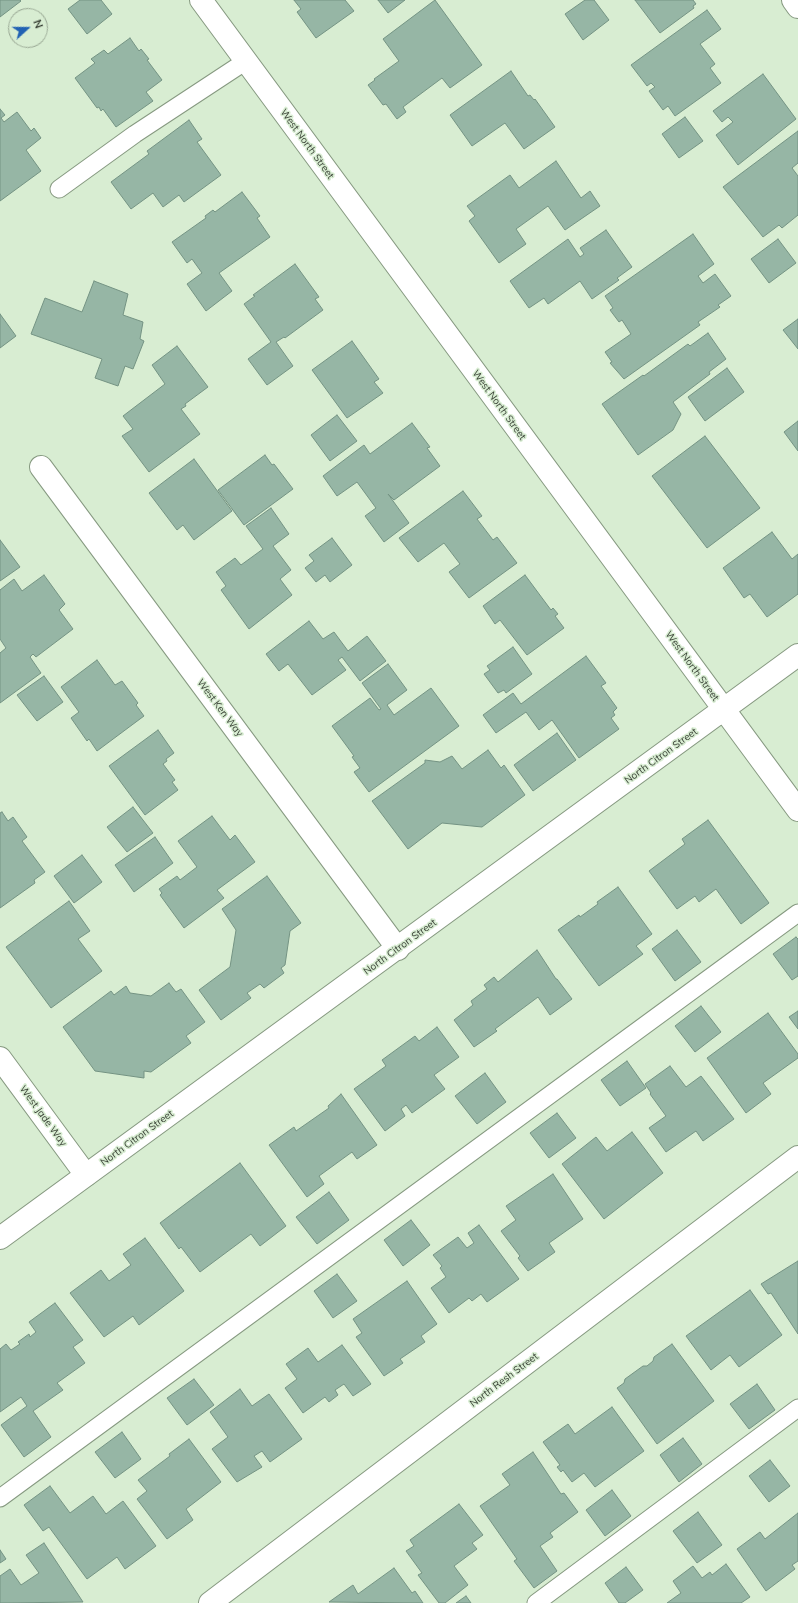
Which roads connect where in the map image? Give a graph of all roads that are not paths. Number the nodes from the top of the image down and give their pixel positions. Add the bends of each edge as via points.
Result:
1 (201, 0) edge
2 (793, 0) edge
3 (798, 7) edge
4 (246, 61) junction
5 (58, 189) dead end
6 (41, 467) dead end
7 (798, 655) edge
8 (724, 710) junction
9 (798, 810) edge
10 (798, 913) edge
11 (398, 949) junction
12 (0, 1058) edge
13 (798, 1157) edge
14 (86, 1175) junction
15 (0, 1238) edge
16 (798, 1408) edge
17 (0, 1498) edge
18 (210, 1603) edge
19 (536, 1603) edge

1 - 4 street, West North Street
2 - 3 street
4 - 5 lane
4 - 8 street, West North Street
6 - 11 street, West Ken Way
7 - 8 street, North Citron Street
8 - 9 street, West North Street
8 - 11 street, North Citron Street
10 - 17 lane
11 - 14 street, North Citron Street
12 - 14 street, West Jade Way
13 - 18 street, North Resh Street
14 - 15 street, North Citron Street
16 - 19 lane

